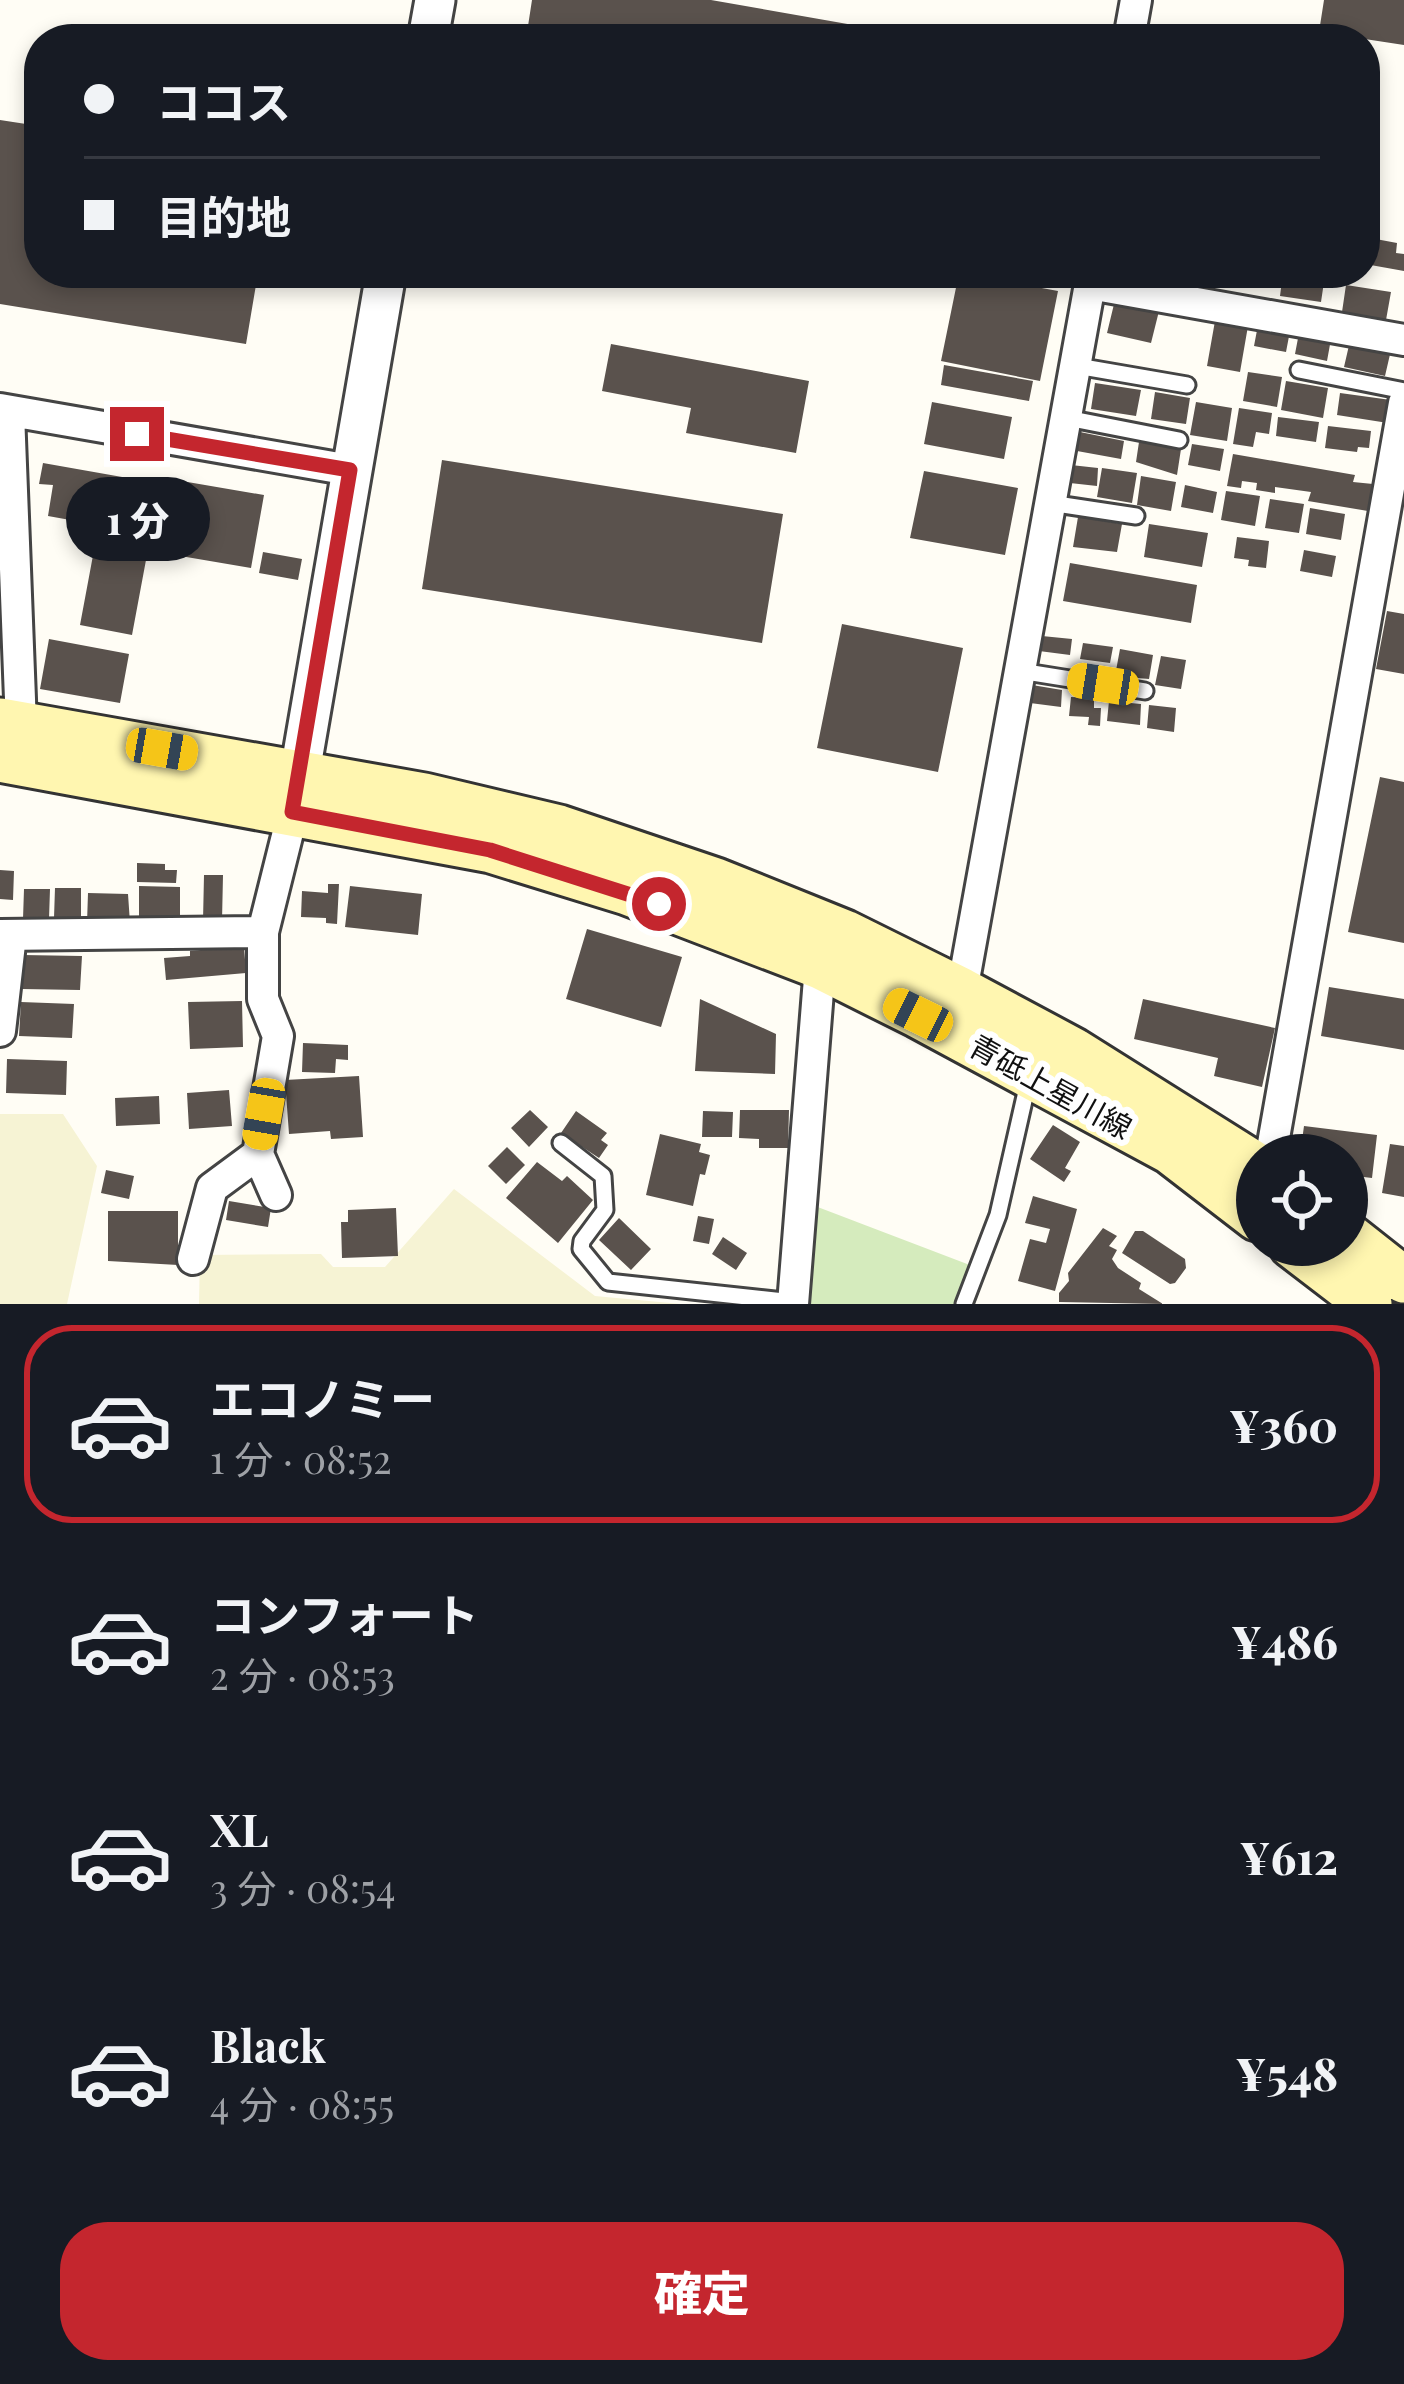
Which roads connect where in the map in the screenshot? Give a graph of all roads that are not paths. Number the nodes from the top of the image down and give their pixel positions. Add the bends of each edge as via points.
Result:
1 (383, 288) edge
2 (1090, 288) edge
3 (1137, 288) edge
4 (1404, 340) edge
5 (1077, 367) junction
6 (1299, 370) dead end
7 (1187, 385) dead end
8 (1404, 391) edge
9 (1404, 403) edge
10 (5, 411) edge
11 (1067, 418) junction
12 (1178, 440) dead end
13 (350, 470) junction
14 (1050, 503) junction
15 (6, 513) edge
16 (1136, 516) dead end
17 (1020, 671) junction
18 (1145, 691) dead end
19 (7, 735) edge
20 (297, 793) junction
21 (263, 932) junction
22 (6, 935) edge
23 (820, 966) junction
24 (962, 991) junction
25 (0, 1031) edge
26 (1030, 1074) junction
27 (1275, 1134) edge
28 (561, 1143) dead end
29 (1236, 1153) edge
30 (258, 1154) junction
31 (276, 1195) dead end
32 (1236, 1202) edge
33 (1368, 1252) edge
34 (193, 1259) dead end
35 (1320, 1266) edge
36 (1404, 1280) edge
37 (793, 1303) edge
38 (964, 1304) edge
39 (1370, 1304) edge

1 - 13 street
2 - 5 street
3 - 4 street
5 - 7 lane
5 - 11 street
6 - 8 lane
9 - 27 street
10 - 13 street
10 - 15 street
11 - 12 lane
11 - 14 street
13 - 20 street
14 - 16 lane
14 - 17 street
15 - 19 street
17 - 18 lane
17 - 24 street
19 - 20 main road, 青砥上星川線
20 - 21 street
20 - 23 main road, 青砥上星川線 via 627,892
20 - 24 main road, 青砥上星川線 via 424,796 559,828 716,880
21 - 22 street
21 - 30 street via 263,998 278,1036
22 - 25 street
23 - 26 main road, 青砥上星川線
23 - 37 street
24 - 29 main road, 青砥上星川線
26 - 32 main road, 青砥上星川線 via 1170,1151
26 - 38 lane via 998,1215
28 - 37 lane via 603,1176 605,1210 581,1249 608,1282
30 - 31 street
30 - 34 street via 212,1188
33 - 36 main road
35 - 39 main road

